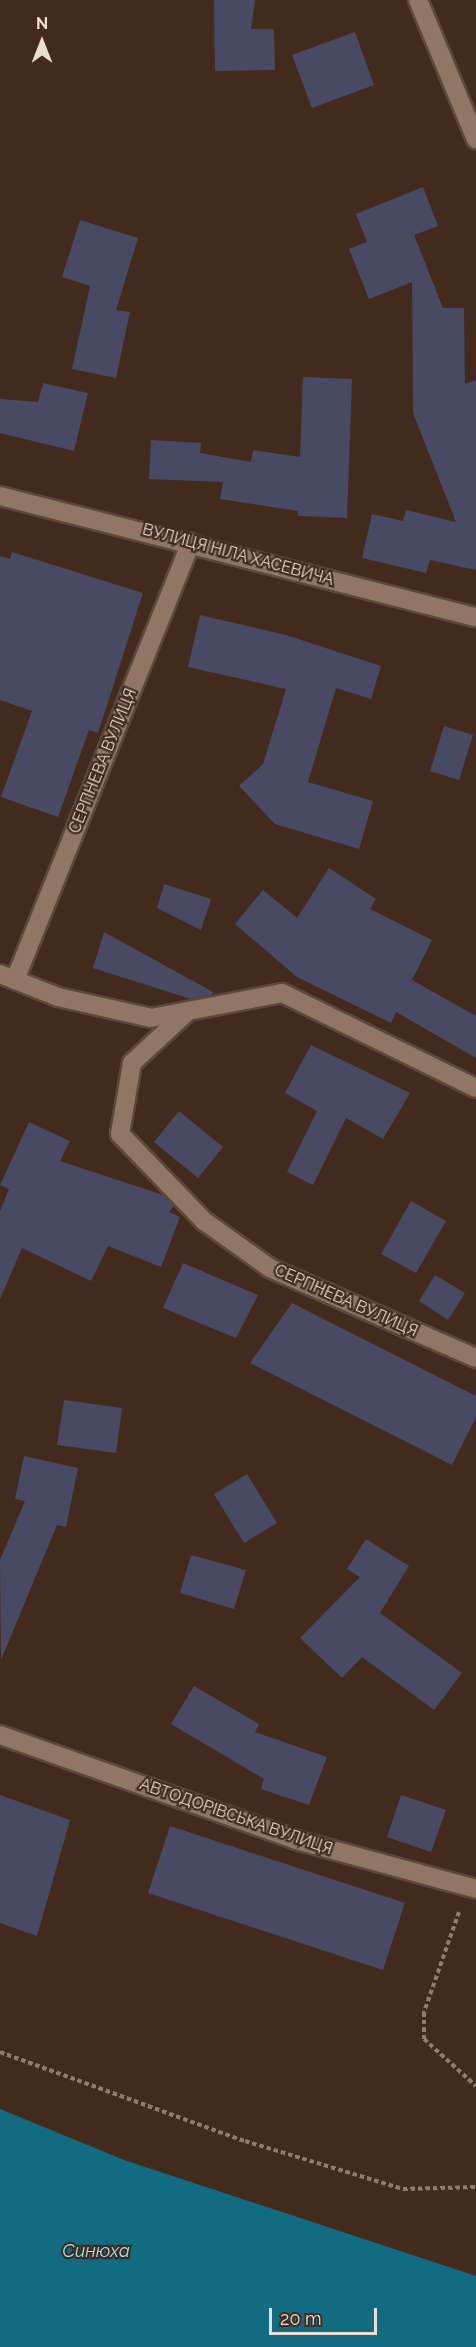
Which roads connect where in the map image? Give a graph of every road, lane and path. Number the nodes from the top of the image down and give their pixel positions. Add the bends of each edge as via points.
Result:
1 (418, 0) edge
2 (476, 139) edge
3 (0, 496) edge
4 (191, 543) junction
5 (476, 617) edge
6 (7, 977) edge
7 (185, 1014) junction
8 (476, 1088) edge
9 (476, 1358) edge
10 (0, 1735) edge
11 (472, 1888) edge
12 (0, 2052) edge
13 (476, 2086) edge
14 (476, 2187) edge

1 - 2 street
3 - 4 street, ВУЛИЦЯ НІЛА ХАСЕВИЧА
4 - 5 street, ВУЛИЦЯ НІЛА ХАСЕВИЧА
4 - 6 street, СЕРПНЕВА ВУЛИЦЯ
6 - 7 street, СЕРПНЕВА ВУЛИЦЯ via 58,997 151,1018
7 - 8 street, СЕРПНЕВА ВУЛИЦЯ via 231,999 282,993
7 - 9 street, СЕРПНЕВА ВУЛИЦЯ via 132,1063 120,1134 204,1221 270,1268
10 - 11 street, АВТОДОРІВСЬКА ВУЛИЦЯ via 296,1840
11 - 13 path via 424,2012 424,2039
12 - 14 path via 245,2141 403,2189

